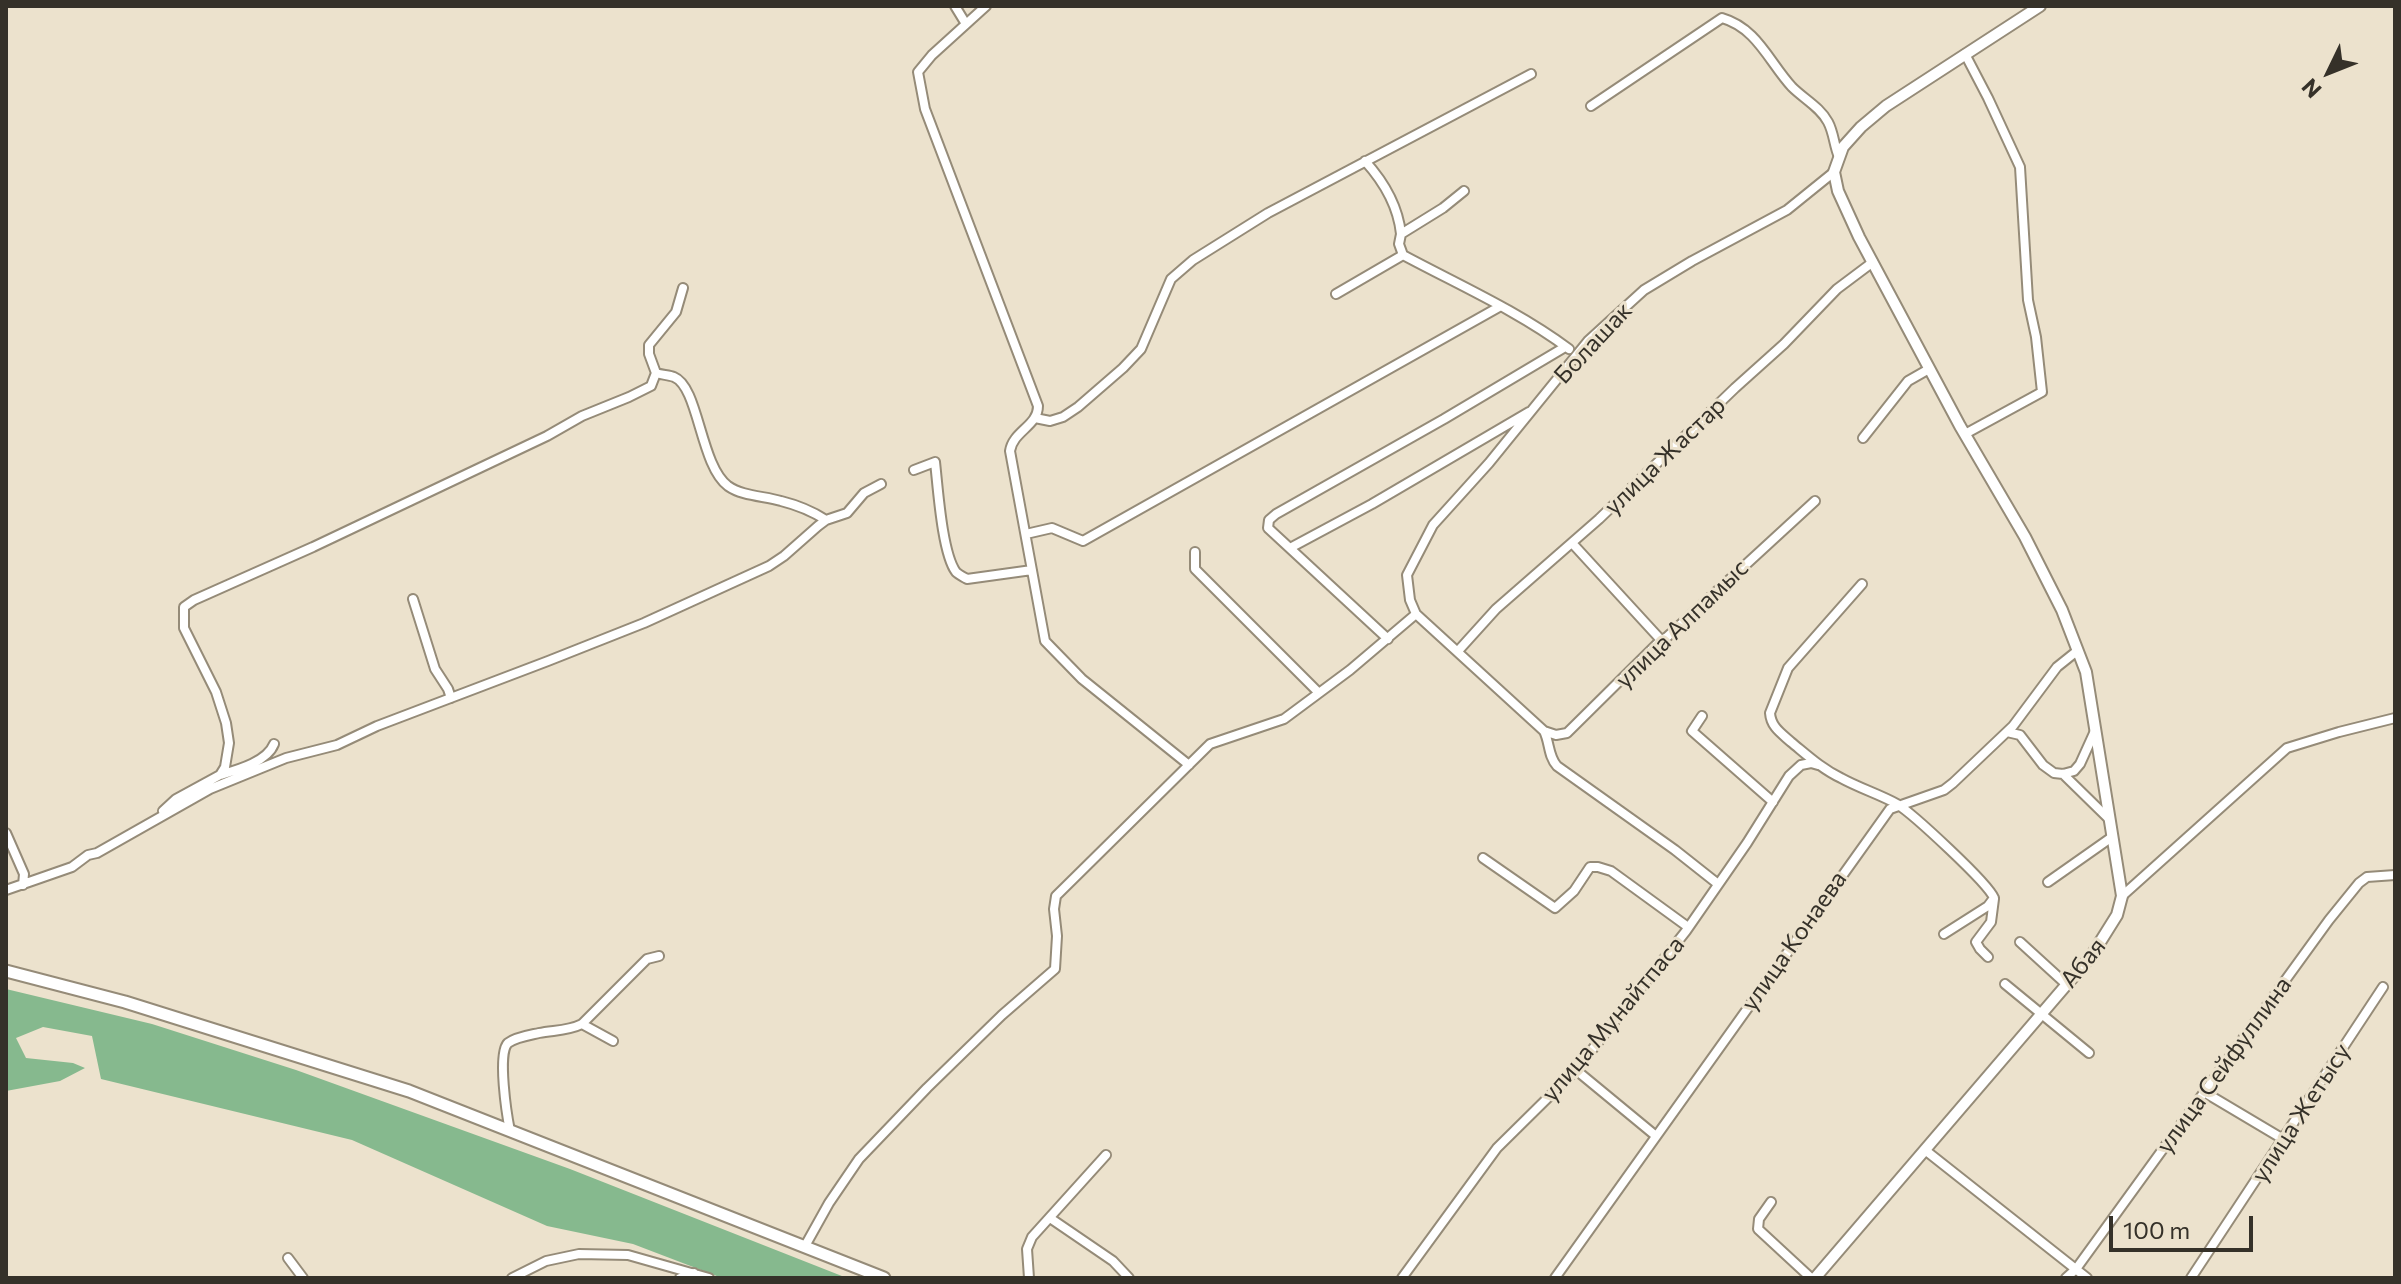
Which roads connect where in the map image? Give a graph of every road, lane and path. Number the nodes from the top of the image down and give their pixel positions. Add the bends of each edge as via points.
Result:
1 (955, 6) edge
2 (986, 6) edge
3 (2040, 6) edge
4 (966, 24) junction
5 (1965, 54) junction
6 (1531, 74) dead end
7 (1591, 106) dead end
8 (1839, 157) junction
9 (1365, 161) junction
10 (1834, 172) junction
11 (1464, 191) dead end
12 (1401, 234) junction
13 (1403, 255) junction
14 (1873, 262) junction
15 (683, 288) dead end
16 (1336, 294) dead end
17 (1499, 307) junction
18 (1565, 347) junction
19 (1576, 355) junction
20 (1929, 369) junction
21 (656, 373) junction
22 (1533, 410) junction
23 (1035, 418) junction
24 (1965, 434) junction
25 (1863, 438) dead end
26 (914, 470) dead end
27 (881, 484) dead end
28 (1815, 501) dead end
29 (826, 520) junction
30 (1026, 534) junction
31 (1572, 543) junction
32 (1290, 548) junction
33 (1195, 552) dead end
34 (1032, 570) junction
35 (1862, 584) dead end
36 (413, 599) dead end
37 (1416, 614) junction
38 (1388, 639) junction
39 (1661, 640) junction
40 (1458, 651) junction
41 (2077, 651) junction
42 (1319, 693) junction
43 (451, 698) junction
44 (1702, 716) dead end
45 (2395, 718) edge
46 (2096, 728) junction
47 (1544, 731) junction
48 (2007, 732) junction
49 (274, 744) dead end
50 (1189, 765) junction
51 (1818, 765) junction
52 (2063, 774) junction
53 (220, 775) junction
54 (1773, 802) junction
55 (1898, 805) junction
56 (2109, 819) junction
57 (154, 820) junction
58 (6, 833) edge
59 (2112, 837) junction
60 (1483, 858) dead end
61 (2395, 875) edge
62 (2048, 882) dead end
63 (1718, 884) junction
64 (23, 885) junction
65 (6, 890) edge
66 (2122, 896) junction
67 (1994, 898) junction
68 (1688, 927) junction
69 (1944, 934) dead end
70 (2020, 942) dead end
71 (659, 956) dead end
72 (1988, 957) dead end
73 (6, 971) edge
74 (2005, 984) dead end
75 (2066, 984) junction
76 (2383, 987) dead end
77 (2041, 1013) junction
78 (582, 1024) junction
79 (613, 1041) dead end
80 (2089, 1053) dead end
81 (1576, 1070) junction
82 (2204, 1092) junction
83 (510, 1131) junction
84 (1656, 1136) junction
85 (2283, 1139) junction
86 (1925, 1150) junction
87 (1106, 1155) dead end
88 (1771, 1202) dead end
89 (1050, 1218) junction
90 (805, 1246) junction
91 (288, 1258) dead end
92 (2076, 1269) junction
93 (695, 1273) junction
94 (303, 1278) edge
95 (512, 1278) edge
96 (680, 1278) edge
97 (709, 1278) edge
98 (884, 1278) edge
99 (1029, 1278) edge
100 (1129, 1278) edge
101 (1402, 1278) edge
102 (1555, 1278) edge
103 (1813, 1278) edge
104 (2066, 1278) edge
105 (2087, 1278) edge
106 (2191, 1278) edge

1 - 4 street
2 - 4 street
3 - 5 street
4 - 23 street via 918,72 921,93 1038,406
5 - 8 street via 1886,106 1861,127
5 - 24 street via 2020,167 2028,300 2042,392
6 - 9 street
7 - 8 street via 1722,18 1754,37 1783,77 1822,114
8 - 10 street
9 - 12 street via 1385,185
9 - 23 street via 1193,260 1171,279 1141,349 1123,368 1063,417
10 - 14 street via 1847,214
10 - 19 street, Болашак via 1787,210 1644,290
11 - 12 street
12 - 13 street
13 - 16 street
13 - 17 street
14 - 20 street
14 - 31 street, улица Жастар via 1837,289
15 - 21 street via 676,312 649,345
17 - 18 street
17 - 30 street via 1083,541 1052,528
18 - 19 street
18 - 32 street via 1276,514 1268,528
19 - 22 street, Болашак
20 - 24 street
20 - 25 street via 1908,381
21 - 29 street via 674,377 689,393 713,465 728,486
21 - 53 street via 651,386 629,397 184,607 184,628 226,723 229,743
22 - 32 street
22 - 37 street, Болашак via 1433,525 1407,575
23 - 30 street via 1010,451
24 - 41 street via 2025,537
26 - 34 street via 935,462 947,547 961,576
27 - 29 street via 864,493 847,513
28 - 39 street, улица Алпамыс
29 - 43 street via 769,566 644,623
30 - 34 street
31 - 39 street
31 - 40 street, улица Жастар via 1496,609
32 - 38 street
33 - 42 street via 1195,569
34 - 50 street via 1049,647
35 - 51 street via 1788,668 1770,713 1772,725
36 - 43 street via 435,669
37 - 38 street
37 - 40 street
38 - 42 street
39 - 47 street, улица Алпамыс via 1567,733
40 - 47 street
41 - 46 street
41 - 48 street, улица Конаева via 2057,667
42 - 50 street via 1284,719 1210,744
43 - 57 street via 210,789
44 - 54 street via 1692,731
45 - 66 street, Абая via 2287,748
46 - 52 street via 2080,764
46 - 56 street
47 - 63 street via 1557,766
48 - 52 street via 2020,735 2043,765
48 - 55 street, улица Конаева via 1944,790
49 - 53 street via 266,756
50 - 90 street via 1056,896 1055,969 859,1159
51 - 54 street, улица Мунайтпаса via 1796,768
51 - 55 street
52 - 56 street
53 - 57 street via 176,799
54 - 63 street, улица Мунайтпаса
55 - 67 street via 1982,880
55 - 84 street, улица Конаева via 1856,854
56 - 59 street
57 - 64 street via 72,867
58 - 64 street via 24,874
59 - 62 street
59 - 66 street
60 - 68 street via 1555,908 1590,867 1611,871
61 - 82 street, улица Сейфуллина via 2367,877 2359,883
63 - 68 street, улица Мунайтпаса
64 - 65 street
66 - 75 street, Абая via 2110,928
67 - 69 street
67 - 72 street via 1991,922 1976,942
68 - 81 street, улица Мунайтпаса
70 - 75 street
71 - 78 street via 647,959
73 - 83 main road via 261,1043 409,1091
74 - 77 street
75 - 77 street, Абая
76 - 85 street, улица Жетысу
77 - 80 street
77 - 86 street, Абая
78 - 79 street
78 - 83 street via 520,1038 504,1050
81 - 84 street
81 - 101 street, улица Мунайтпаса via 1497,1148
82 - 85 street
82 - 92 street, улица Сейфуллина
83 - 90 main road
84 - 102 street, улица Конаева
85 - 106 street, улица Жетысу
86 - 92 street
86 - 103 street, Абая
87 - 89 street
88 - 103 street via 1758,1229
89 - 99 street via 1027,1249
89 - 100 street
90 - 98 main road
91 - 94 street
92 - 104 street, улица Сейфуллина
92 - 105 street
93 - 95 street via 628,1255 579,1254 546,1261
93 - 96 street
93 - 97 street

